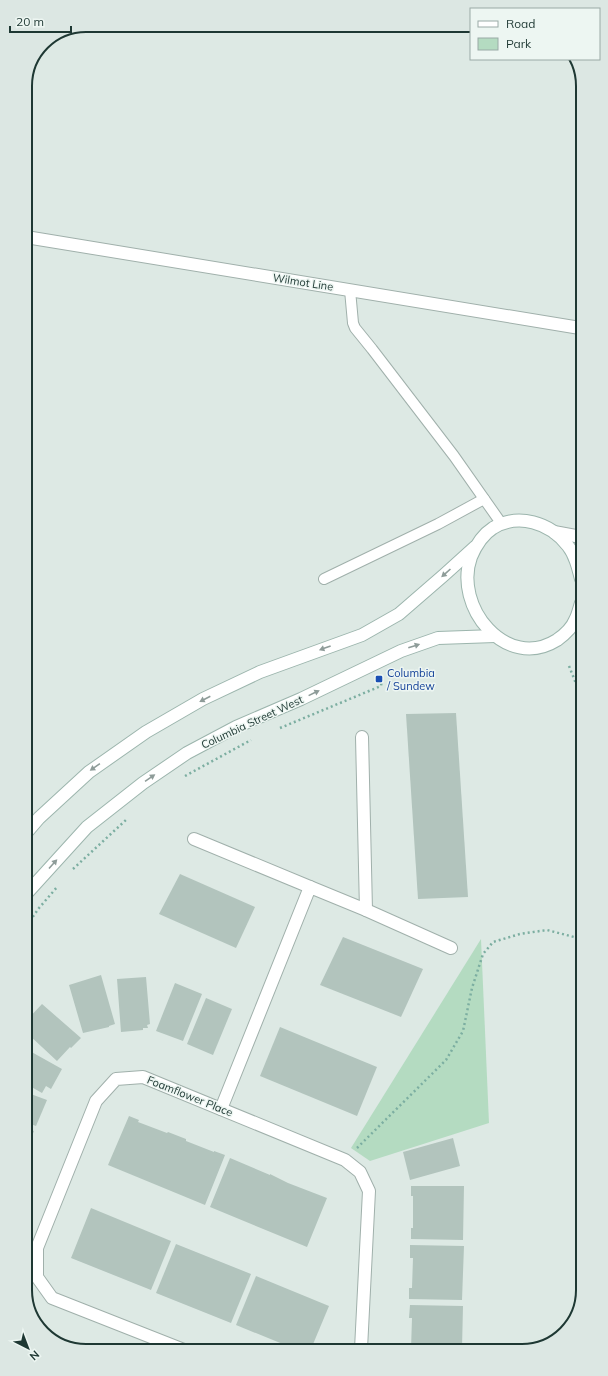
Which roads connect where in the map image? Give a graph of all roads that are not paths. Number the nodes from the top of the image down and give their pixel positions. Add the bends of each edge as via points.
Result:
1 (32, 238) edge
2 (350, 290) junction
3 (576, 327) edge
4 (484, 499) junction
5 (502, 523) junction
6 (554, 532) junction
7 (576, 536) edge
8 (475, 547) junction
9 (576, 560) edge
10 (324, 579) dead end
11 (576, 621) edge
12 (496, 636) junction
13 (362, 737) dead end
14 (32, 826) edge
15 (194, 839) dead end
16 (32, 888) edge
17 (310, 888) junction
18 (366, 910) junction
19 (451, 948) dead end
20 (221, 1109) junction
21 (169, 1344) edge
22 (361, 1344) edge

1 - 2 street, Wilmot Line
2 - 3 street, Wilmot Line
2 - 4 lane via 355,328
4 - 5 lane
4 - 10 lane
5 - 6 street via 519,520 537,523
5 - 8 street via 486,532
6 - 7 street
6 - 9 street via 568,546
8 - 12 street via 468,565 467,585 472,604 482,622
8 -> 14 street via 399,614 362,635 260,672 146,732 88,772
11 - 12 street via 563,636 548,645 530,648 513,645
16 -> 12 street, Columbia Street West via 87,827 142,783 187,753 236,727 401,651 438,638
13 - 18 street
15 - 17 street
17 - 18 street
17 - 20 street
18 - 19 street
20 - 21 street, Foamflower Place via 143,1077 116,1080 96,1101 37,1248 37,1277 52,1298
20 - 22 street, Foamflower Place via 345,1160 360,1172 369,1191

